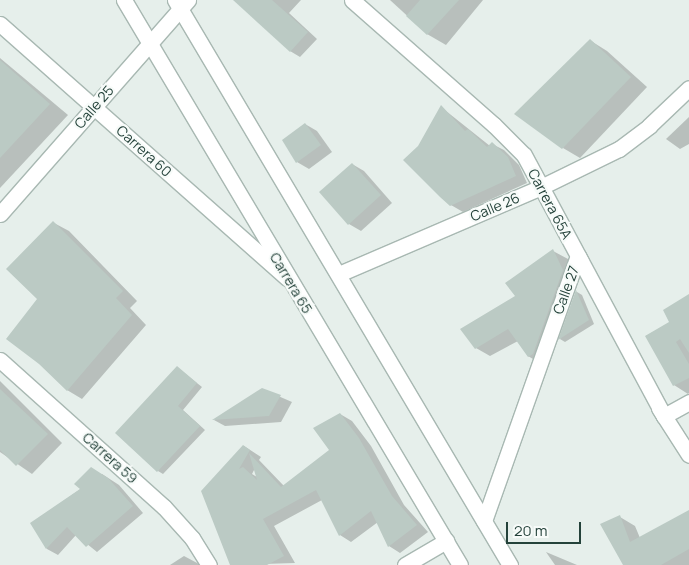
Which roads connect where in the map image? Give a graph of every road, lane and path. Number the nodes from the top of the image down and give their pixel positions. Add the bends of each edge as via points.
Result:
1 (124, 0) edge
2 (352, 0) edge
3 (181, 3) edge
4 (0, 24) edge
5 (148, 45) junction
6 (689, 88) edge
7 (94, 107) junction
8 (541, 187) junction
9 (0, 214) edge
10 (578, 256) junction
11 (338, 274) junction
12 (289, 279) junction
13 (0, 360) edge
14 (689, 402) edge
15 (664, 416) junction
16 (689, 455) edge
17 (484, 521) junction
18 (446, 541) junction
19 (209, 565) edge
20 (405, 565) edge
21 (460, 565) edge
22 (510, 565) edge

1 - 5 street, Carrera 65
2 - 8 street, Carrera 65A via 494,124 524,155
3 - 5 street, Calle 25
3 - 11 street
4 - 7 street, Carrera 60
5 - 7 street, Calle 25
5 - 12 street, Carrera 65
6 - 8 street, Calle 26 via 619,149
7 - 9 street, Calle 25
7 - 12 street, Carrera 60
8 - 10 street, Carrera 65A
8 - 11 street, Calle 26
10 - 15 street, Carrera 65A
10 - 17 street, Calle 27
11 - 17 street
12 - 18 street, Carrera 65
13 - 19 street, Carrera 59 via 164,507 192,538
14 - 15 street
15 - 16 street, Carrera 65A
17 - 22 street
18 - 20 street
18 - 21 street, Carrera 65

